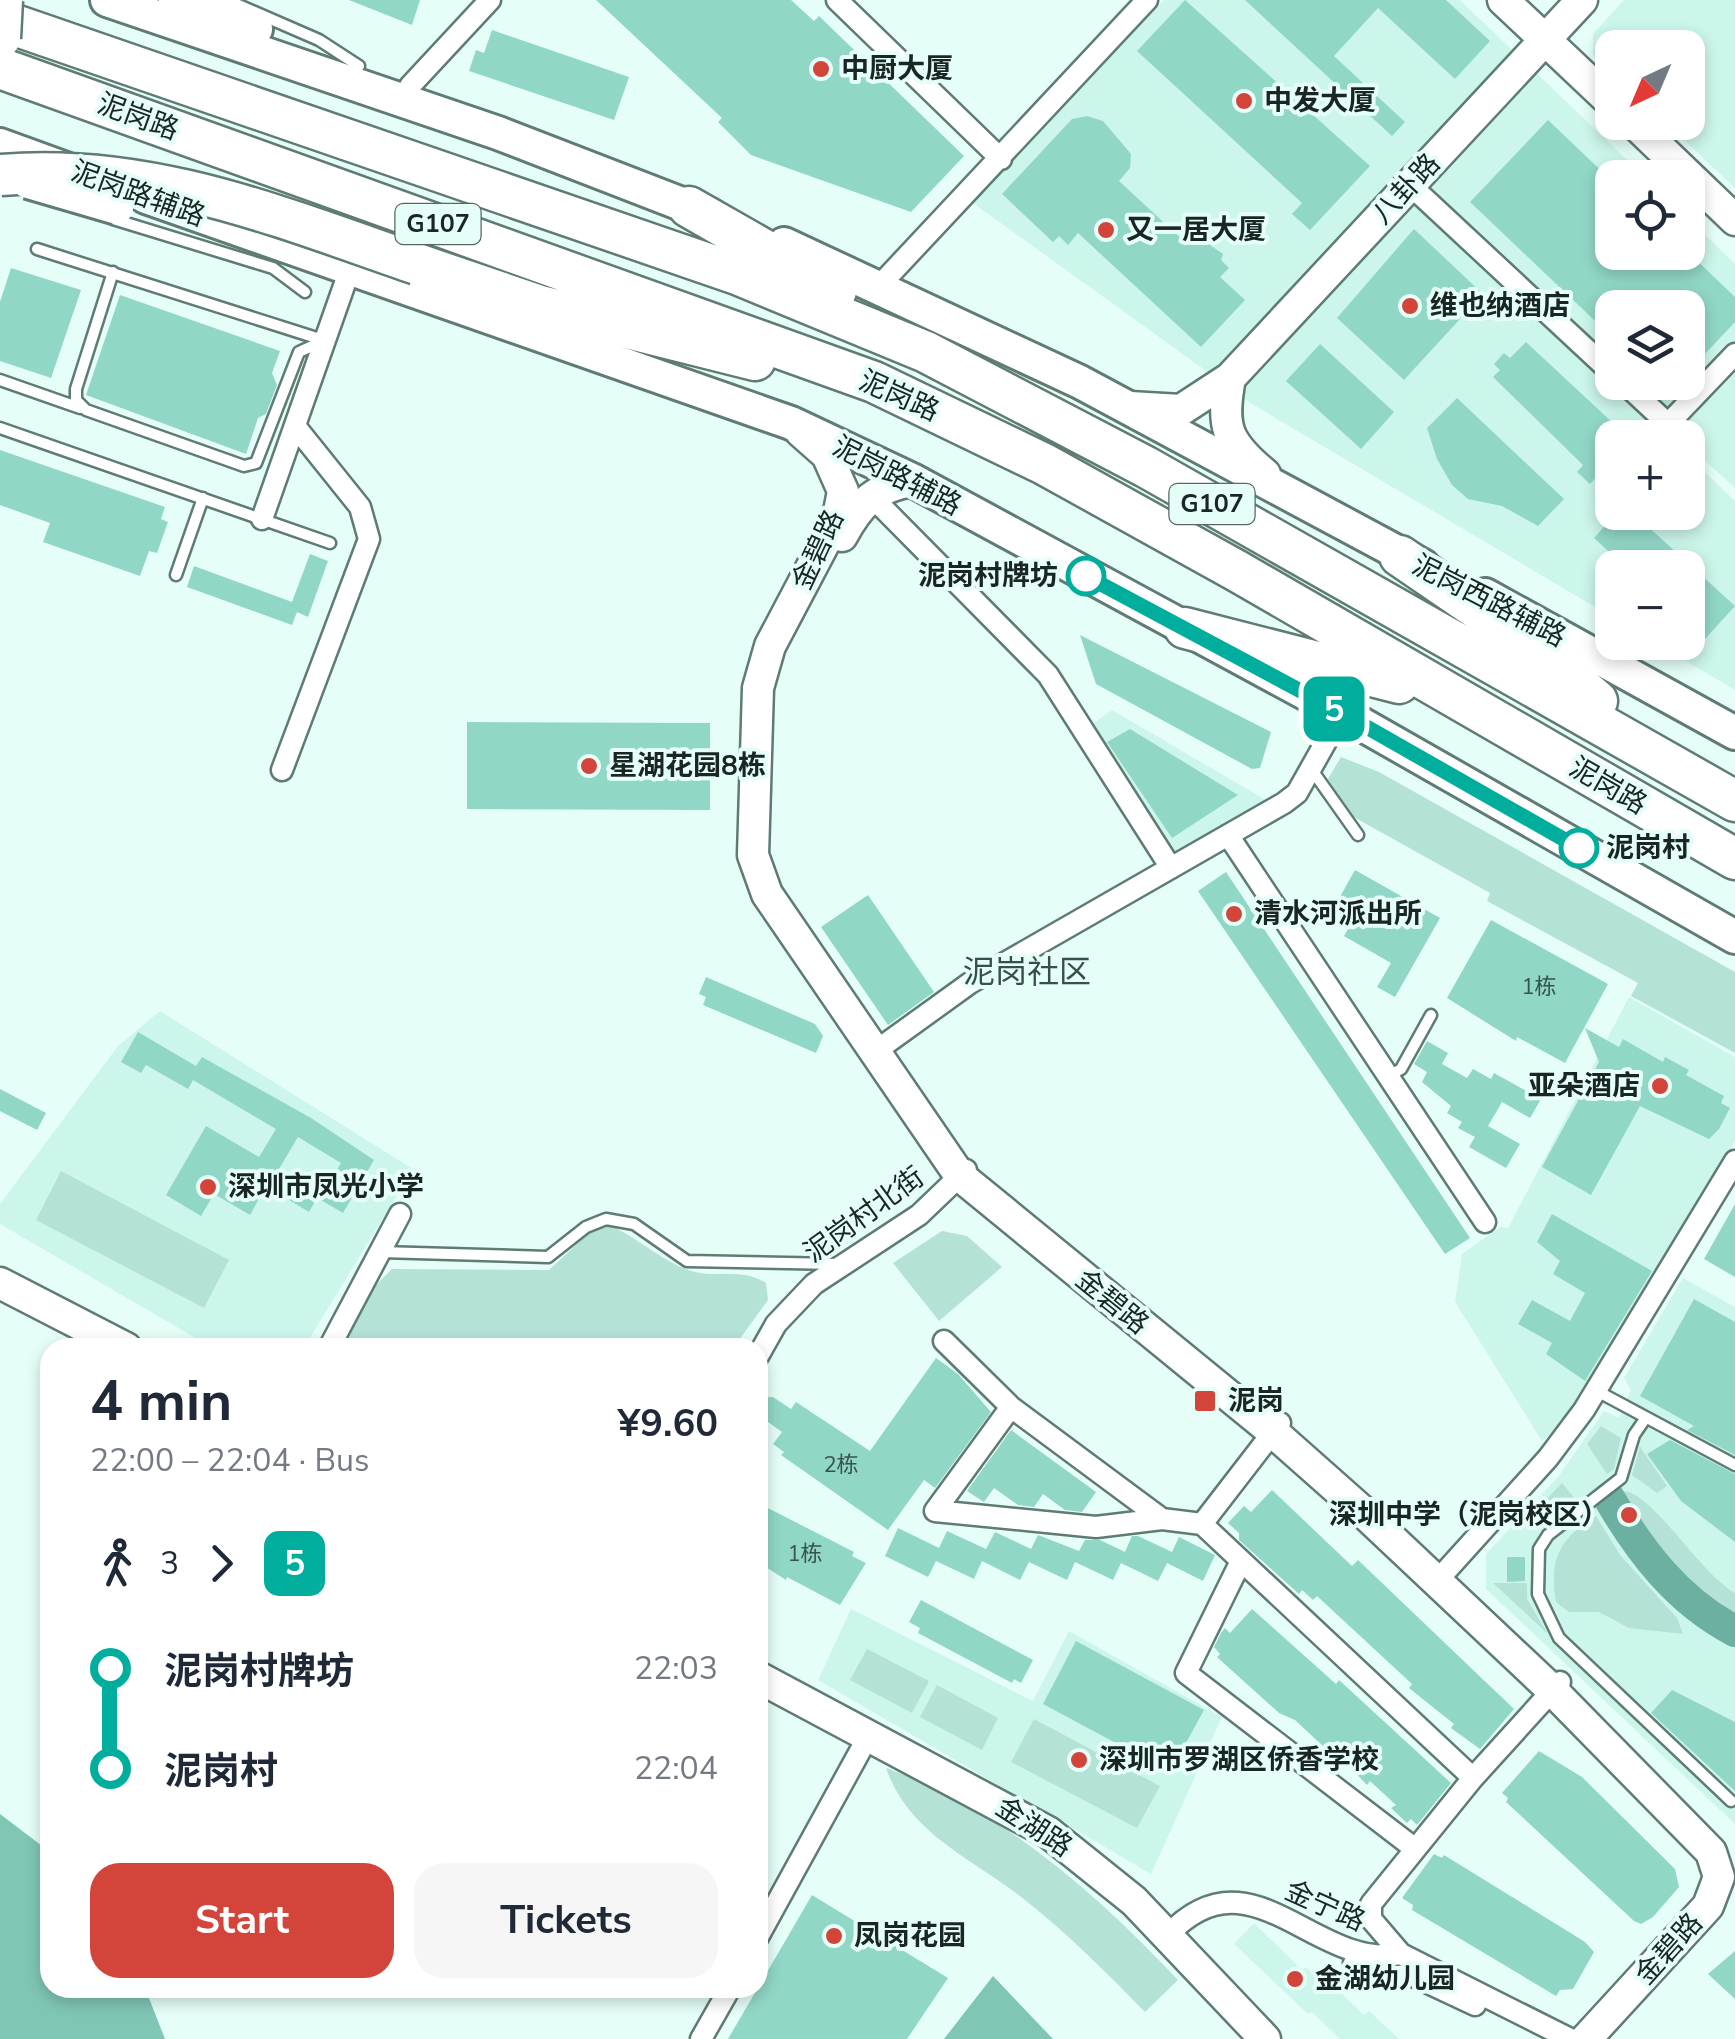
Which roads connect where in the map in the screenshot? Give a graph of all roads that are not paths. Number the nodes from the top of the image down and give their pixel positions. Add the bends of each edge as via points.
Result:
1 (106, 0) edge
2 (175, 0) edge
3 (227, 0) edge
4 (490, 0) edge
5 (837, 0) edge
6 (1147, 0) edge
7 (1503, 0) edge
8 (1582, 0) edge
9 (1, 4) edge
10 (0, 20) edge
11 (0, 38) edge
12 (1546, 40) junction
13 (75, 43) junction
14 (358, 66) junction
15 (0, 68) edge
16 (410, 86) junction
17 (1595, 87) edge
18 (498, 133) junction
19 (1652, 140) edge
20 (0, 145) edge
21 (1001, 159) junction
22 (0, 174) edge
23 (1410, 184) junction
24 (59, 206) dead end
25 (689, 207) junction
26 (1735, 220) edge
27 (37, 249) dead end
28 (339, 265) junction
29 (273, 268) junction
30 (113, 272) junction
31 (880, 285) junction
32 (305, 292) dead end
33 (324, 340) junction
34 (926, 352) junction
35 (1735, 354) edge
36 (1595, 357) edge
37 (1230, 378) junction
38 (0, 380) edge
39 (874, 382) junction
40 (1705, 385) edge
41 (1642, 400) edge
42 (1691, 400) edge
43 (1127, 406) junction
44 (86, 410) junction
45 (791, 424) junction
46 (295, 426) junction
47 (0, 428) edge
48 (914, 481) junction
49 (1290, 496) junction
50 (203, 498) junction
51 (879, 504) dead end
52 (262, 519) junction
53 (330, 543) dead end
54 (1400, 556) junction
55 (176, 576) dead end
56 (1185, 628) junction
57 (1450, 696) junction
58 (1342, 713) junction
59 (1735, 733) edge
60 (1672, 766) junction
61 (1312, 769) junction
62 (282, 770) dead end
63 (1735, 788) edge
64 (1735, 801) edge
65 (1228, 835) junction
66 (1358, 835) dead end
67 (1735, 858) edge
68 (1171, 868) junction
69 (1735, 937) edge
70 (1431, 1015) dead end
71 (877, 1050) junction
72 (1388, 1077) junction
73 (1735, 1161) edge
74 (964, 1172) junction
75 (400, 1214) dead end
76 (1485, 1222) dead end
77 (380, 1252) junction
78 (838, 1264) junction
79 (0, 1283) edge
80 (107, 1338) edge
81 (334, 1338) edge
82 (768, 1338) edge
83 (944, 1341) dead end
84 (1597, 1392) junction
85 (1011, 1407) junction
86 (1645, 1419) junction
87 (1277, 1427) junction
88 (1735, 1465) edge
89 (1162, 1520) junction
90 (1202, 1524) junction
91 (1241, 1561) junction
92 (1441, 1576) junction
93 (768, 1681) edge
94 (1558, 1685) junction
95 (870, 1733) junction
96 (1474, 1778) junction
97 (1730, 1801) dead end
98 (1414, 1848) junction
99 (1735, 1860) edge
100 (1735, 1888) edge
101 (768, 1919) edge
102 (1173, 1940) junction
103 (1401, 1954) junction
104 (725, 1998) edge
105 (702, 2039) edge
106 (1265, 2039) edge
107 (1541, 2039) edge
108 (1570, 2039) edge
109 (1586, 2039) edge
110 (1606, 2039) edge

1 - 18 main road
2 - 14 main road
3 - 14 lane via 319,40
4 - 16 street
5 - 21 street
6 - 21 street
7 - 12 street
8 - 12 street, 八卦路
9 - 11 highway, bridge
9 - 13 highway
10 - 13 highway, 泥岗路 / G107
12 - 17 street
12 - 23 street, 八卦路
13 - 34 highway, 泥岗路 / G107 via 737,274
14 - 16 main road
15 - 39 highway, 泥岗路 / G107
16 - 18 main road
18 - 25 main road
19 - 26 street
20 - 28 main road, 泥岗路辅路
21 - 31 street
22 - 28 main road, bridge via 258,254
22 - 39 highway, bridge via 86,173 171,185 540,306 713,352
23 - 36 street
23 - 37 street, 八卦路
24 - 29 lane
25 - 31 main road
25 - 34 highway
27 - 30 lane
28 - 29 lane
28 - 33 street
28 - 45 main road, 泥岗路辅路
29 - 32 lane
30 - 33 lane
30 - 44 lane via 76,388
31 - 43 main road
33 - 44 lane via 299,352 256,463 244,466
33 - 46 street
34 - 60 highway, 泥岗路 / G107 via 1146,467
35 - 40 street
37 - 43 street, 八卦路 via 1181,410
37 - 49 street via 1230,439
38 - 44 lane
39 - 57 highway, 泥岗路 / G107 via 1044,464
41 - 42 street via 1668,424
43 - 49 main road
45 - 48 main road, 泥岗路辅路
45 - 71 street, 金碧路 via 827,455 842,481 842,500 770,646 758,688 752,855 767,894
46 - 52 street
46 - 62 street via 360,507 369,538
47 - 50 lane
48 - 56 main road, 泥岗路辅路
48 - 71 street, 金碧路 via 881,488 854,513 780,651 767,713 763,844 771,876
49 - 54 main road
50 - 52 lane
50 - 55 lane
51 - 68 street via 1048,674
52 - 53 lane
54 - 59 main road, 泥岗西路辅路 via 1467,584
54 - 60 highway via 1536,649
56 - 57 highway
56 - 58 main road, 泥岗路辅路
57 - 67 highway, 泥岗路 / G107
58 - 61 street
58 - 69 main road, 泥岗路辅路
60 - 63 main road
60 - 64 highway, 泥岗路 / G107
61 - 65 street via 1297,793
61 - 66 lane
65 - 68 street
65 - 72 street
68 - 71 street via 970,983
70 - 72 lane via 1401,1069
71 - 74 street, 金碧路
72 - 76 street
73 - 84 street
74 - 78 street, 泥岗村北街 via 919,1215
74 - 87 street, 金碧路
75 - 77 street
77 - 78 lane via 548,1258 606,1219 634,1224 687,1261
77 - 81 street
78 - 82 street, 泥岗村北街
79 - 80 street
83 - 85 street
84 - 86 lane
84 - 92 street via 1548,1458
85 - 89 street
85 - 89 street via 934,1511 1096,1527
86 - 88 lane
86 - 97 lane via 1621,1478 1539,1549 1538,1594 1570,1649
87 - 90 street
87 - 92 street, 金碧路
89 - 90 street
90 - 91 street
91 - 96 street
91 - 98 street via 1186,1673
92 - 94 street, 金碧路
93 - 95 street, 金湖路
94 - 96 street
94 - 99 street, 金碧路 via 1712,1824
94 - 109 street, 金碧路 via 1699,1836 1719,1877 1708,1906
95 - 101 street
95 - 102 street, 金湖路 via 1048,1832
96 - 98 street
98 - 103 street via 1371,1904 1371,1919
100 - 110 street, 金碧路 via 1713,1926
102 - 103 street, 金宁路 via 1198,1908 1246,1902 1376,1959
102 - 106 street, 金湖路
102 - 107 street, 金宁路 via 1206,1919 1244,1915 1384,1976 1411,1975
103 - 108 street, 金宁路
104 - 105 street

